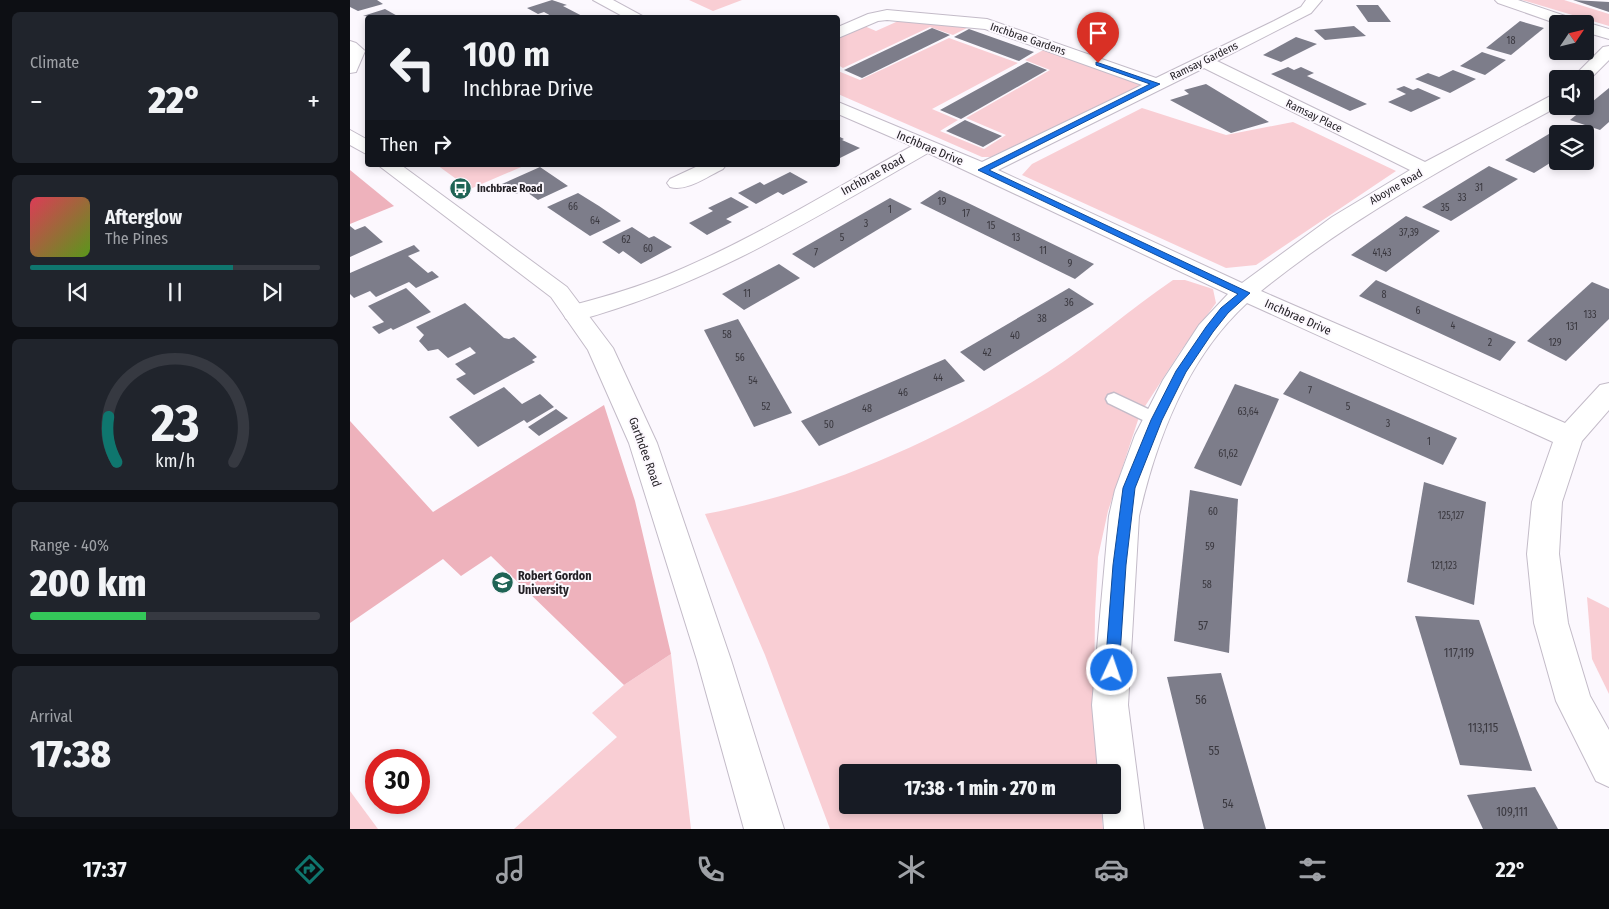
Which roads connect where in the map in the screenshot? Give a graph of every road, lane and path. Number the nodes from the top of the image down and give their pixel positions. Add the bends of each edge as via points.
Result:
1 (604, 0) edge
2 (1314, 0) edge
3 (1503, 0) edge
4 (633, 15) edge
5 (1549, 16) edge
6 (1594, 30) edge
7 (840, 32) edge
8 (1609, 34) edge
9 (350, 46) edge
10 (1609, 51) edge
11 (1203, 61) junction
12 (350, 68) edge
13 (1589, 70) edge
14 (1156, 84) junction
15 (1549, 103) edge
16 (840, 108) edge
17 (350, 136) edge
18 (925, 146) junction
19 (365, 148) edge
20 (391, 167) edge
21 (712, 167) edge
22 (982, 170) junction
23 (1425, 170) junction
24 (677, 183) dead end
25 (1245, 293) junction
26 (576, 313) junction
27 (1609, 392) edge
28 (1114, 399) dead end
29 (1157, 420) junction
30 (1570, 437) junction
31 (1609, 768) edge
32 (764, 829) edge
33 (1124, 829) edge

1 - 4 street
2 - 11 street, Ramsay Gardens via 1306,10
3 - 5 street
6 - 8 street
7 - 14 street, Inchbrae Gardens via 887,15 982,24
9 - 12 street via 357,51
10 - 13 street
11 - 14 street, Ramsay Gardens
11 - 23 street, Ramsay Place
14 - 22 street, Ramsay Gardens
15 - 23 street, Aboyne Road
16 - 18 street, Inchbrae Drive
17 - 19 street
18 - 22 street, Inchbrae Drive
18 - 26 street, Inchbrae Road via 717,261 606,306
20 - 26 street, Garthdee Road via 559,292
21 - 24 street
22 - 25 street, Inchbrae Drive
23 - 25 street, Aboyne Road via 1318,235
25 - 29 street, Aboyne Road via 1225,311 1195,349 1172,386
25 - 30 street, Inchbrae Drive
26 - 32 street, Garthdee Road via 600,348 642,443 714,660
27 - 30 street
28 - 29 lane
29 - 33 street, Aboyne Road via 1129,488 1118,574 1110,706
30 - 31 street via 1547,502 1543,554 1551,623 1574,701

